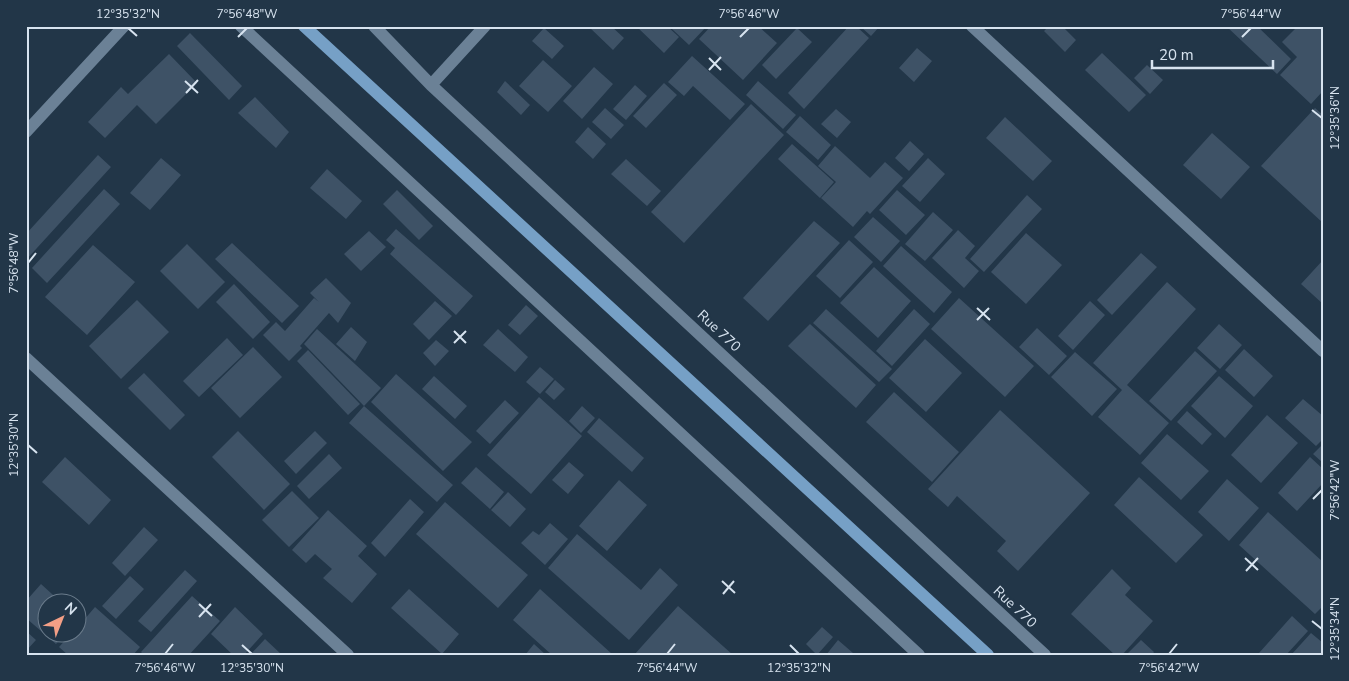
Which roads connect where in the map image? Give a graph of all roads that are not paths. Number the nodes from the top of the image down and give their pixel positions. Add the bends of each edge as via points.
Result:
1 (124, 26) edge
2 (241, 26) edge
3 (374, 26) edge
4 (485, 26) edge
5 (972, 26) edge
6 (431, 85) junction
7 (26, 132) edge
8 (1323, 352) edge
9 (26, 358) edge
10 (348, 655) edge
11 (920, 655) edge
12 (1045, 655) edge

1 - 7 street
2 - 11 street
3 - 6 street, Rue 770
4 - 6 street
5 - 8 street
6 - 12 street, Rue 770
9 - 10 street

